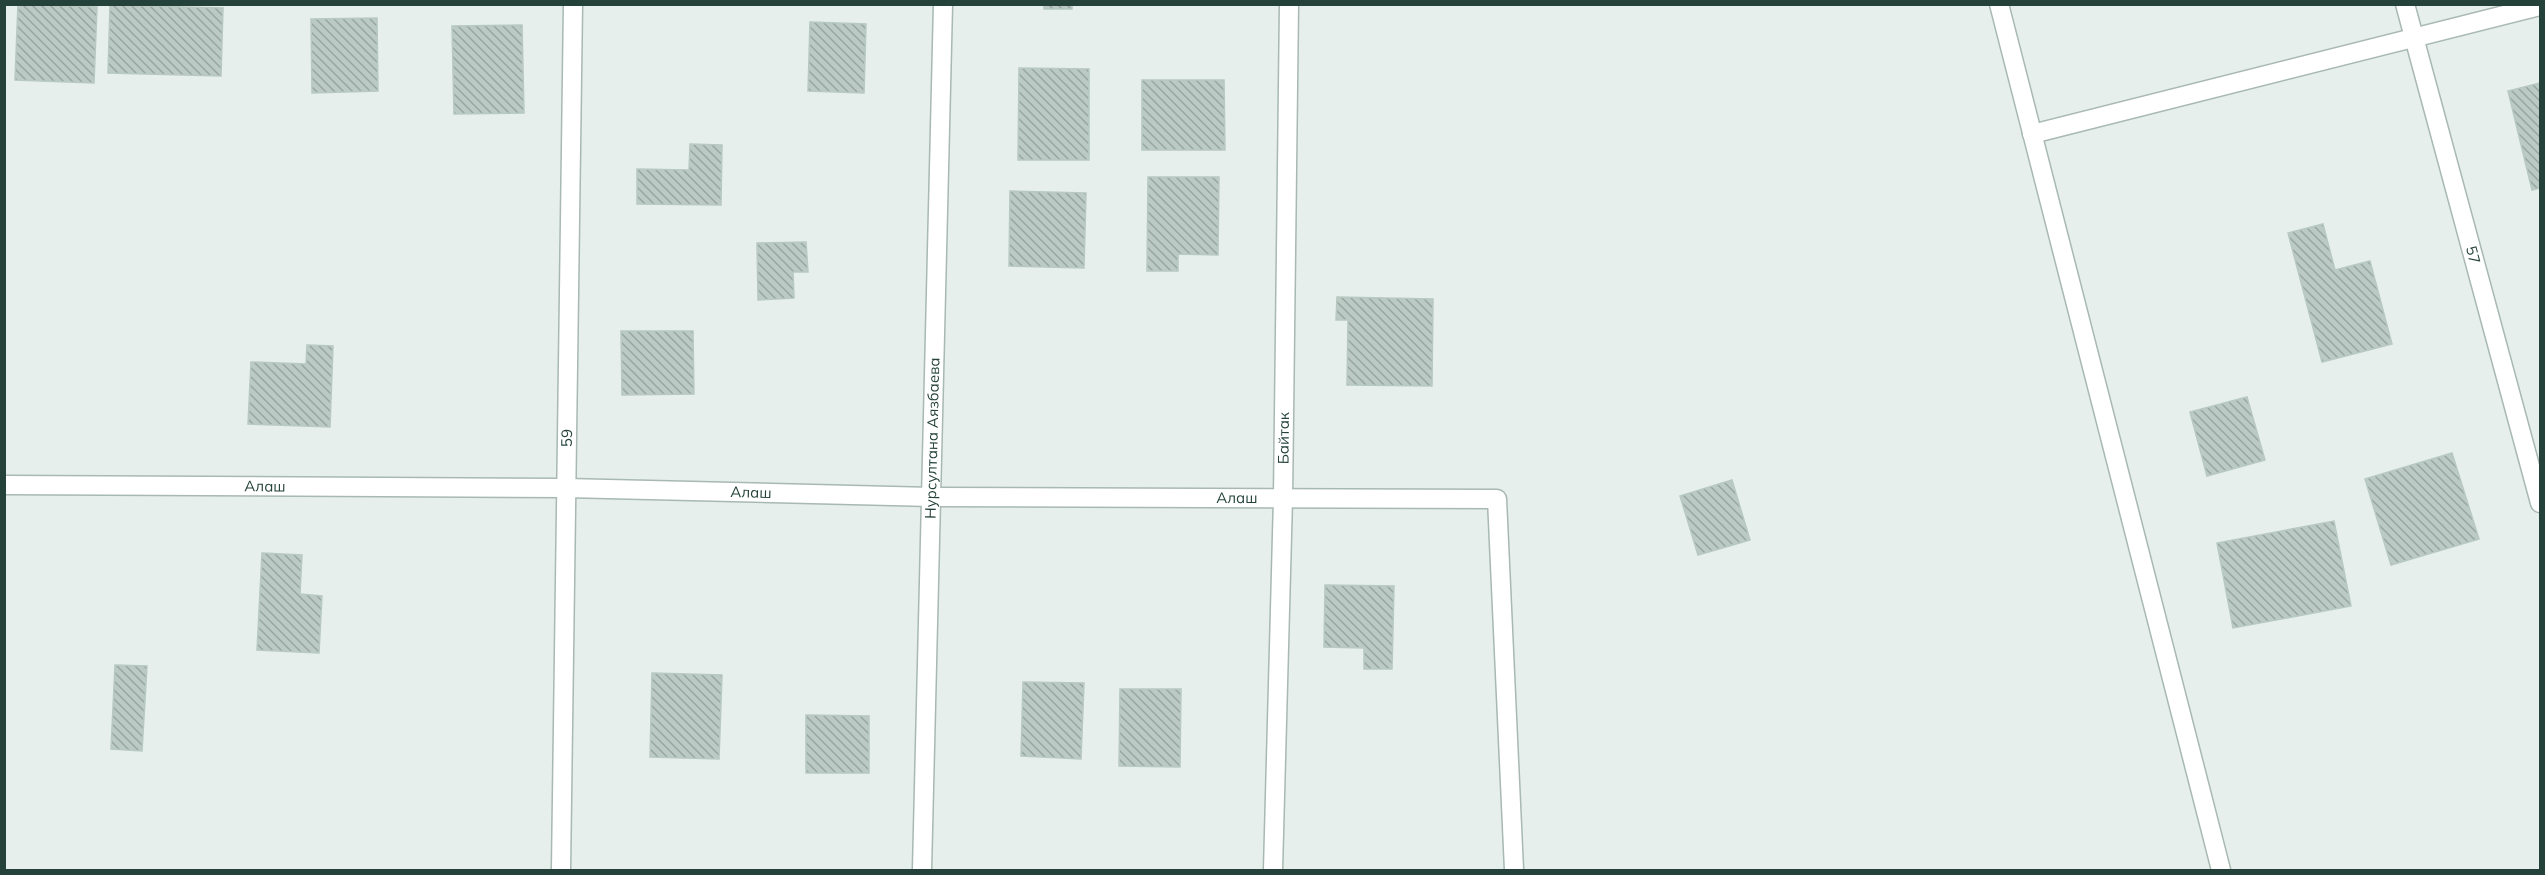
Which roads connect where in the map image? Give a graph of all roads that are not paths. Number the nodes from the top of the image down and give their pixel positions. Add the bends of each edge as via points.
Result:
1 (573, 4) edge
2 (943, 4) edge
3 (1289, 4) edge
4 (1999, 4) edge
5 (2405, 4) edge
6 (2541, 6) edge
7 (2414, 37) junction
8 (2032, 134) junction
9 (4, 485) edge
10 (566, 488) junction
11 (932, 497) junction
12 (1283, 498) junction
13 (2541, 503) edge
14 (561, 870) edge
15 (922, 870) edge
16 (1274, 870) edge
17 (1514, 870) edge
18 (2221, 870) edge

1 - 10 street, 59
2 - 11 street, Нурсултана Аязбаева
3 - 12 street, Байтак
4 - 8 street
5 - 7 street, 57
6 - 7 street
7 - 8 street
7 - 13 street, 57
8 - 18 street
9 - 10 street, Алаш
10 - 11 street, Алаш
10 - 14 street, 59
11 - 12 street, Алаш
11 - 15 street, Нурсултана Аязбаева
12 - 16 street, Байтак
12 - 17 street, Алаш via 1497,499

